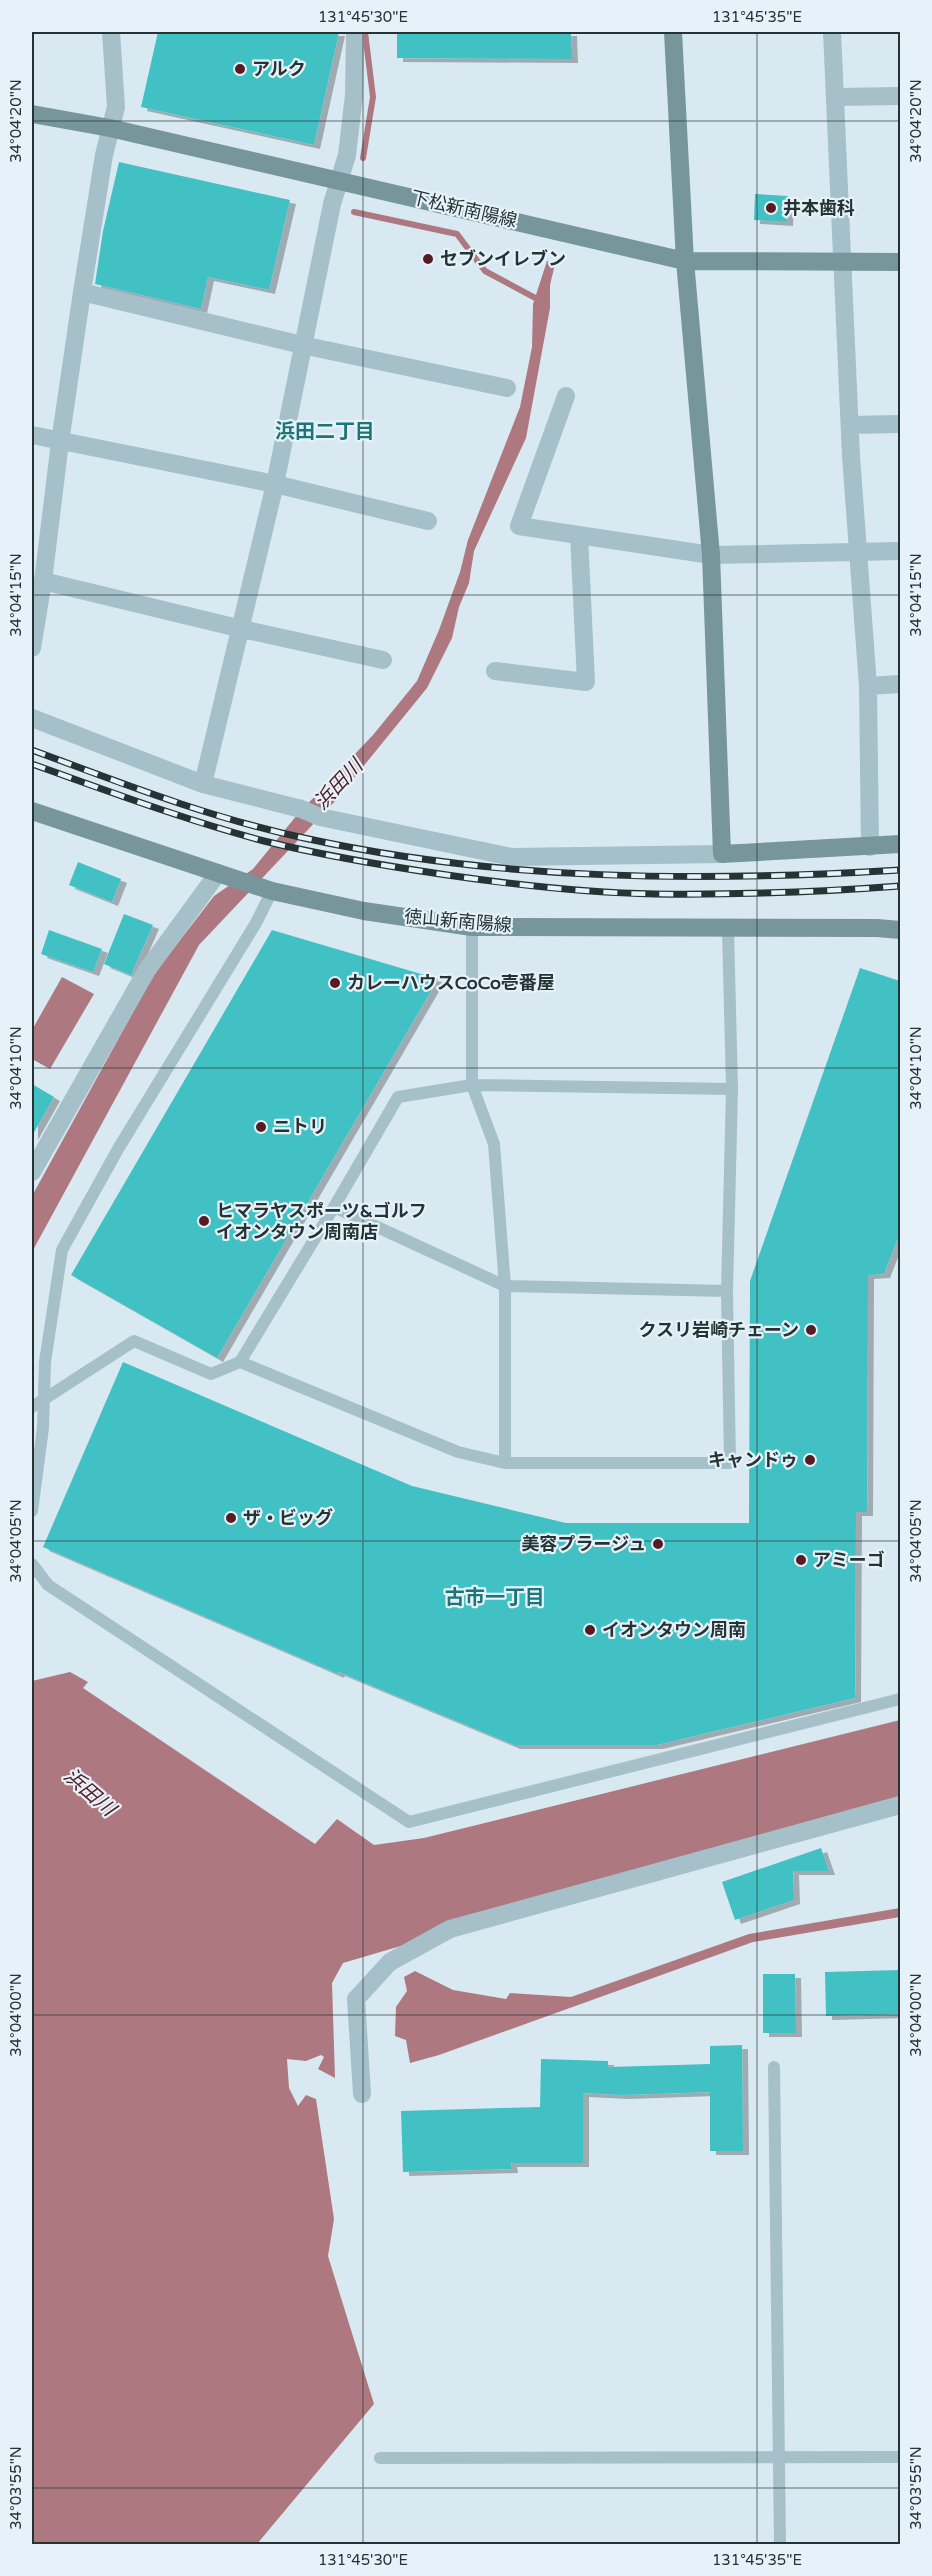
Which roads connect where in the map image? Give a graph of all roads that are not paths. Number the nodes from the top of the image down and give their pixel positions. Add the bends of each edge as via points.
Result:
1 (111, 32) edge
2 (355, 32) edge
3 (673, 32) edge
4 (832, 32) edge
5 (900, 96) edge
6 (837, 98) junction
7 (32, 114) edge
8 (110, 128) junction
9 (338, 180) junction
10 (685, 261) junction
11 (900, 262) edge
12 (842, 263) junction
13 (82, 292) junction
14 (302, 345) junction
15 (507, 388) dead end
16 (566, 396) dead end
17 (900, 424) edge
18 (850, 425) junction
19 (32, 435) edge
20 (60, 442) junction
21 (275, 484) junction
22 (428, 521) dead end
23 (579, 535) junction
24 (900, 551) edge
25 (860, 553) junction
26 (711, 555) junction
27 (43, 581) junction
28 (242, 629) junction
29 (32, 648) edge
30 (383, 660) dead end
31 (495, 671) dead end
32 (900, 684) edge
33 (868, 686) junction
34 (32, 718) edge
35 (203, 784) junction
36 (32, 811) edge
37 (900, 844) edge
38 (870, 847) junction
39 (722, 854) junction
40 (224, 875) junction
41 (265, 888) junction
42 (472, 927) junction
43 (728, 929) junction
44 (900, 930) edge
45 (472, 1086) junction
46 (732, 1089) junction
47 (32, 1172) edge
48 (334, 1208) junction
49 (505, 1286) junction
50 (727, 1291) junction
51 (240, 1362) junction
52 (43, 1400) junction
53 (32, 1407) edge
54 (505, 1463) junction
55 (32, 1511) edge
56 (32, 1563) edge
57 (900, 1700) edge
58 (900, 1805) edge
59 (774, 2067) dead end
60 (362, 2094) dead end
61 (900, 2457) edge
62 (380, 2458) dead end
63 (778, 2458) junction
64 (780, 2544) edge

1 - 8 street via 116,107
2 - 9 street via 353,105 347,155
3 - 10 main road
4 - 6 street
5 - 6 street
6 - 12 street
7 - 8 main road, 下松新南陽線
8 - 9 main road, 下松新南陽線
8 - 13 street
9 - 10 main road, 下松新南陽線
9 - 14 street
10 - 12 main road, 下松新南陽線
10 - 26 main road
11 - 12 main road, 下松新南陽線
12 - 18 street
13 - 14 street
13 - 20 street
14 - 15 street
14 - 21 street
16 - 23 street via 519,526
17 - 18 street
18 - 25 street
19 - 20 street
20 - 21 street
20 - 27 street
21 - 22 street
21 - 28 street
23 - 26 street
23 - 31 street via 586,682
24 - 25 street
25 - 26 street
25 - 33 street
26 - 39 main road
27 - 28 street
27 - 29 street
28 - 30 street
28 - 35 street
32 - 33 street
33 - 38 street
34 - 35 street
35 - 39 street via 320,817 512,857
36 - 40 main road, 徳山新南陽線
37 - 38 main road
38 - 39 main road
40 - 41 main road, 徳山新南陽線
40 - 47 street via 147,970
41 - 42 main road, 徳山新南陽線 via 364,911
41 - 52 lane via 256,922 118,1149 62,1250
42 - 43 main road, 徳山新南陽線
42 - 45 lane
43 - 44 main road, 徳山新南陽線
43 - 46 lane
45 - 46 lane
45 - 48 lane via 398,1097
45 - 49 lane via 494,1144
46 - 50 lane
48 - 49 lane
48 - 51 lane
49 - 50 lane
49 - 54 lane
50 - 54 lane via 730,1463
51 - 52 lane via 211,1374 134,1341
51 - 54 lane via 458,1452
52 - 53 lane
52 - 55 lane
56 - 57 lane via 48,1585 409,1822
58 - 60 street via 450,1929 390,1962 357,1998
59 - 63 lane
61 - 63 lane
62 - 63 lane
63 - 64 lane

